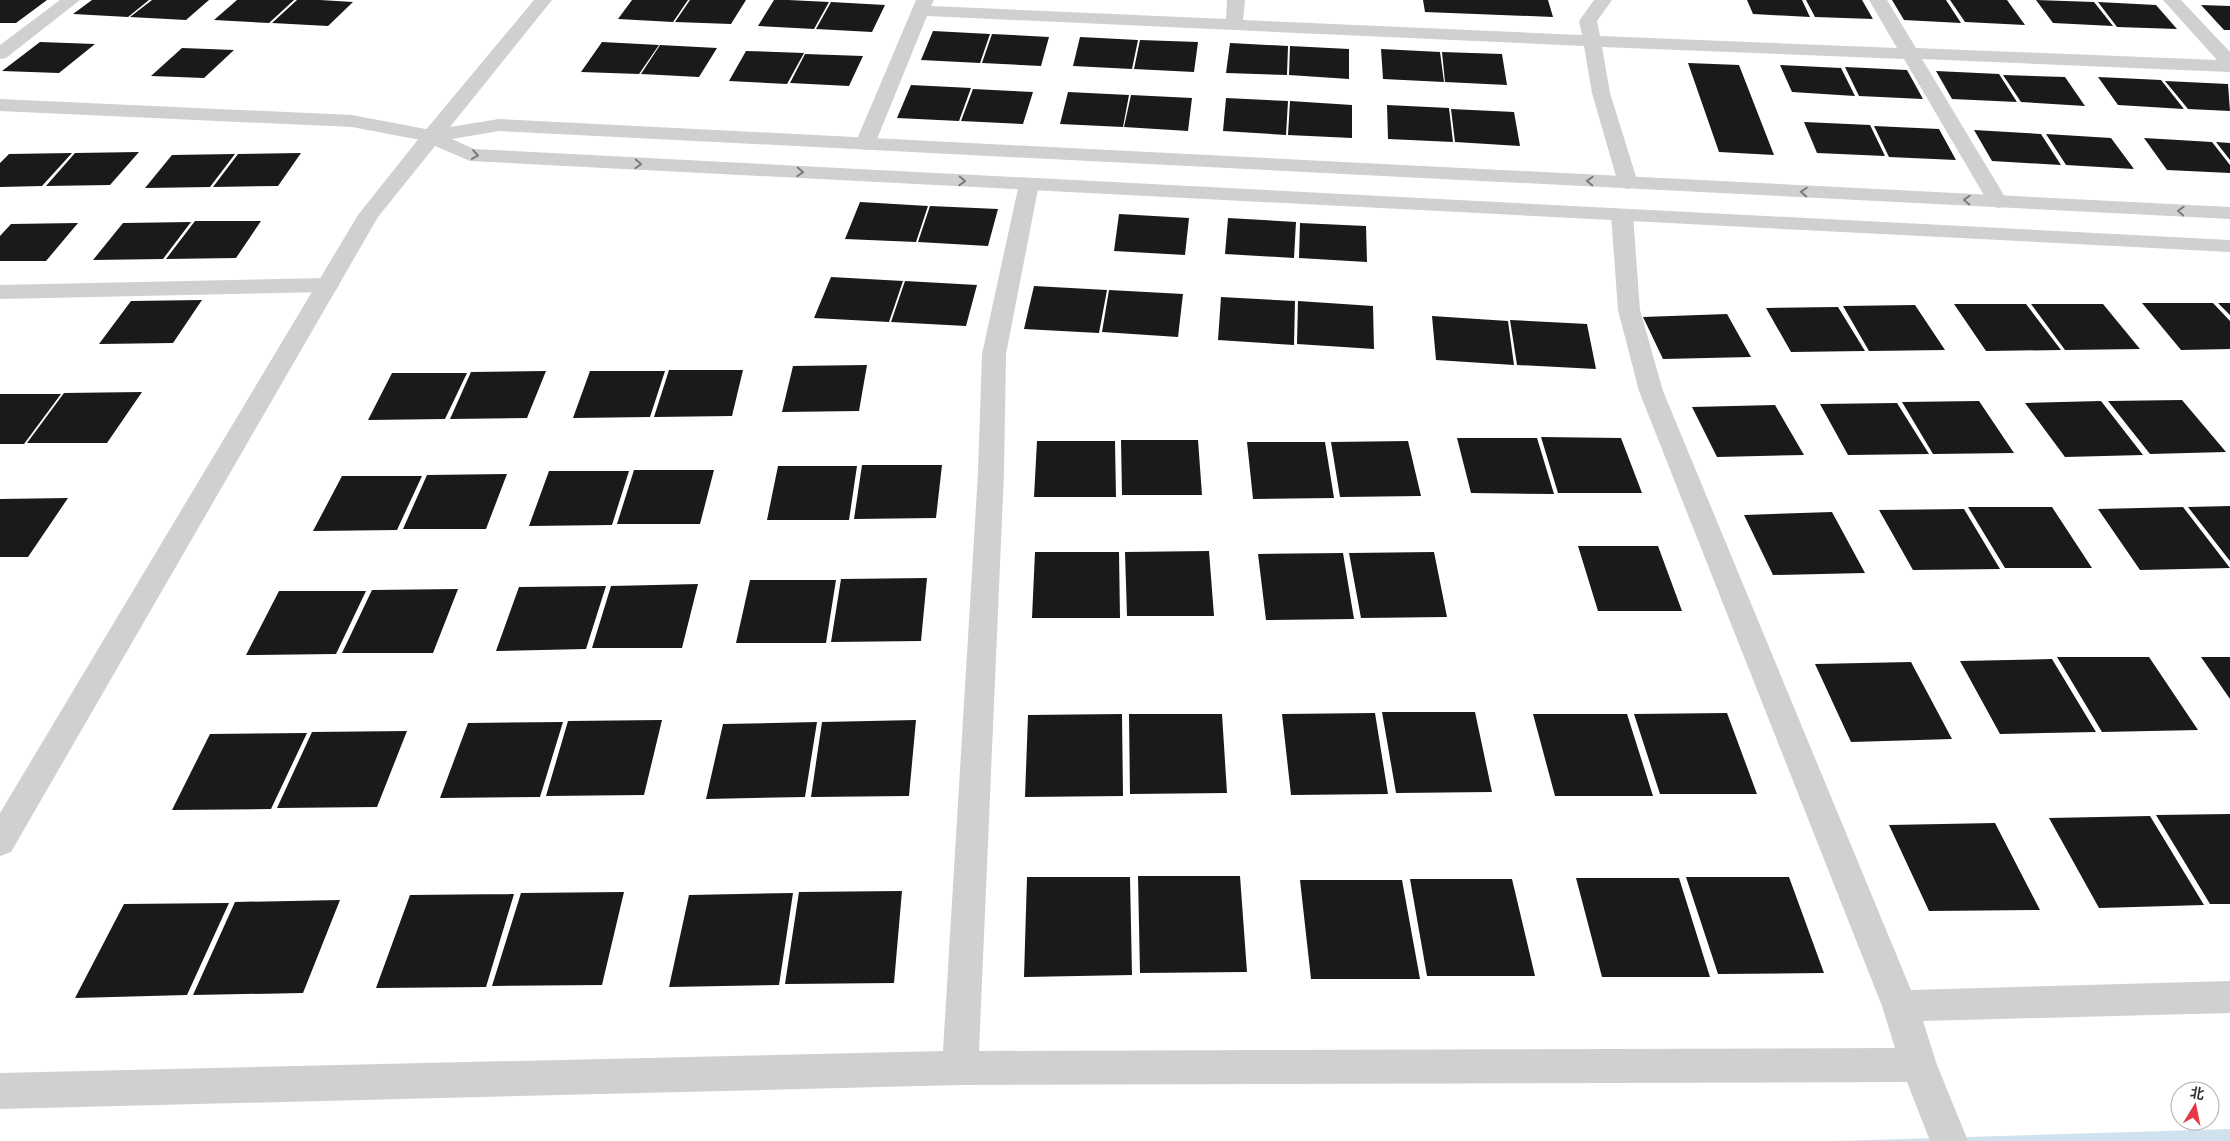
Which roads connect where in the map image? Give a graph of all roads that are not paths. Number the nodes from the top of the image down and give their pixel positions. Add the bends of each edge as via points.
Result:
1 (71, 0) edge
2 (542, 0) edge
3 (1236, 0) edge
4 (1603, 0) edge
5 (1878, 0) edge
6 (2172, 0) edge
7 (923, 5) edge
8 (1234, 25) junction
9 (1592, 41) junction
10 (1910, 53) junction
11 (0, 54) edge
12 (2230, 64) edge
13 (0, 105) edge
14 (431, 136) junction
15 (865, 144) junction
16 (1628, 183) junction
17 (1028, 184) junction
18 (1998, 202) junction
19 (2230, 213) edge
20 (1622, 215) junction
21 (2230, 246) edge
22 (328, 285) junction
23 (0, 292) edge
24 (0, 842) edge
25 (2230, 997) edge
26 (1900, 1006) junction
27 (1919, 1065) junction
28 (960, 1068) junction
29 (0, 1091) edge
30 (1945, 1131) edge

1 - 11 street
2 - 14 street
3 - 8 street
4 - 9 street via 1588,21
5 - 10 street
6 - 12 street
7 - 8 street
7 - 15 street
8 - 9 street
9 - 10 street
9 - 16 street via 1601,93
10 - 12 street
10 - 18 street
13 - 14 street via 352,121
14 - 15 street via 499,125
14 -> 17 street via 470,155
14 - 22 street via 368,215
16 -> 15 street
18 -> 16 street
16 - 20 street
17 - 20 street
17 - 28 street via 994,354 991,472
19 -> 18 street
20 - 21 street
20 - 26 street via 1629,310 1651,391
22 - 23 street
22 - 24 street
25 - 26 street
26 - 27 street
27 - 28 street
27 - 30 street
28 - 29 street

